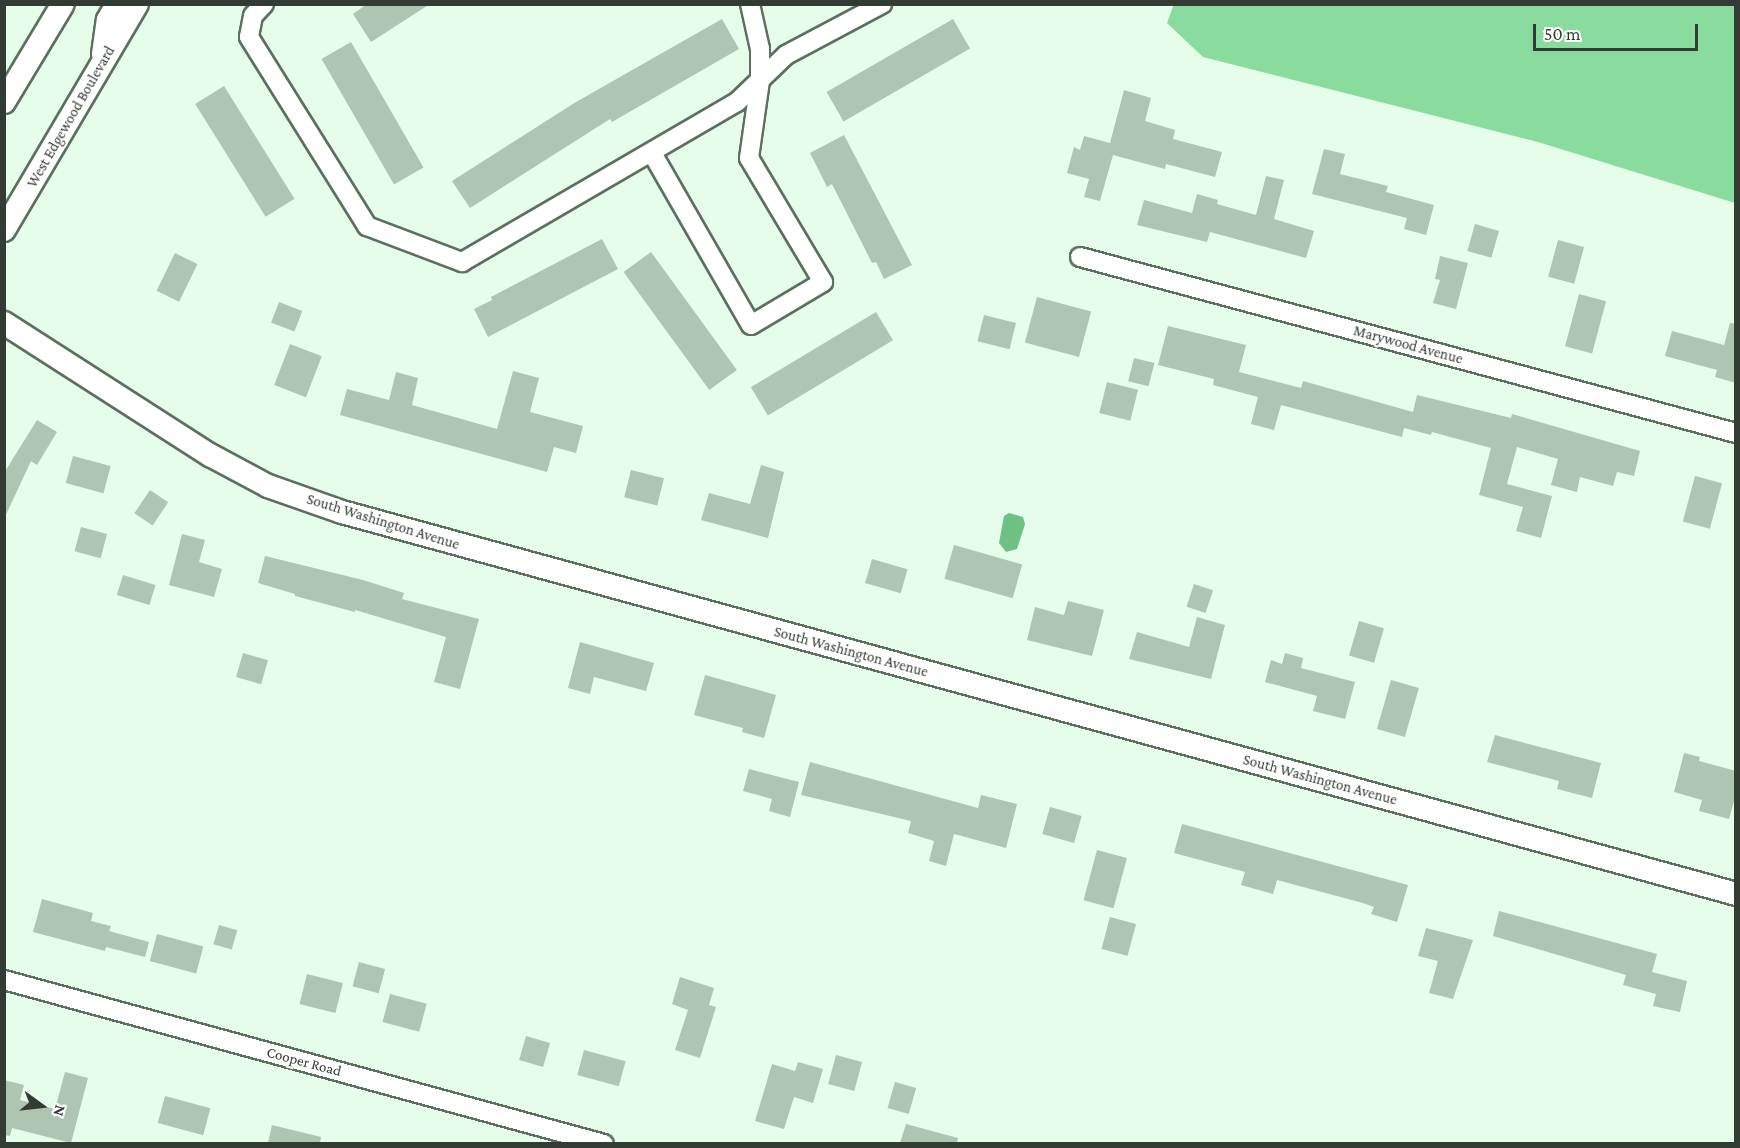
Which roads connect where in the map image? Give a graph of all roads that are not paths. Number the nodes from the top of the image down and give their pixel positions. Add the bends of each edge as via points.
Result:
1 (63, 4) edge
2 (117, 4) edge
3 (137, 4) edge
4 (264, 4) edge
5 (750, 4) edge
6 (882, 4) edge
7 (101, 64) junction
8 (759, 81) junction
9 (4, 102) edge
10 (652, 153) junction
11 (4, 230) edge
12 (1080, 257) dead end
13 (4, 323) edge
14 (1736, 433) edge
15 (1736, 894) edge
16 (4, 980) edge
17 (604, 1143) edge

1 - 9 street
2 - 7 street via 108,20
3 - 7 street, West Edgewood Boulevard
4 - 10 street via 253,16 249,37 367,226 462,262
5 - 8 street via 760,49
6 - 8 street via 786,55
7 - 11 street, West Edgewood Boulevard
8 - 10 street via 737,102
8 - 10 street via 749,158 823,282 751,325
12 - 14 street, Marywood Avenue
13 - 15 street, South Washington Avenue via 210,455 268,486 342,512
16 - 17 street, Cooper Road

